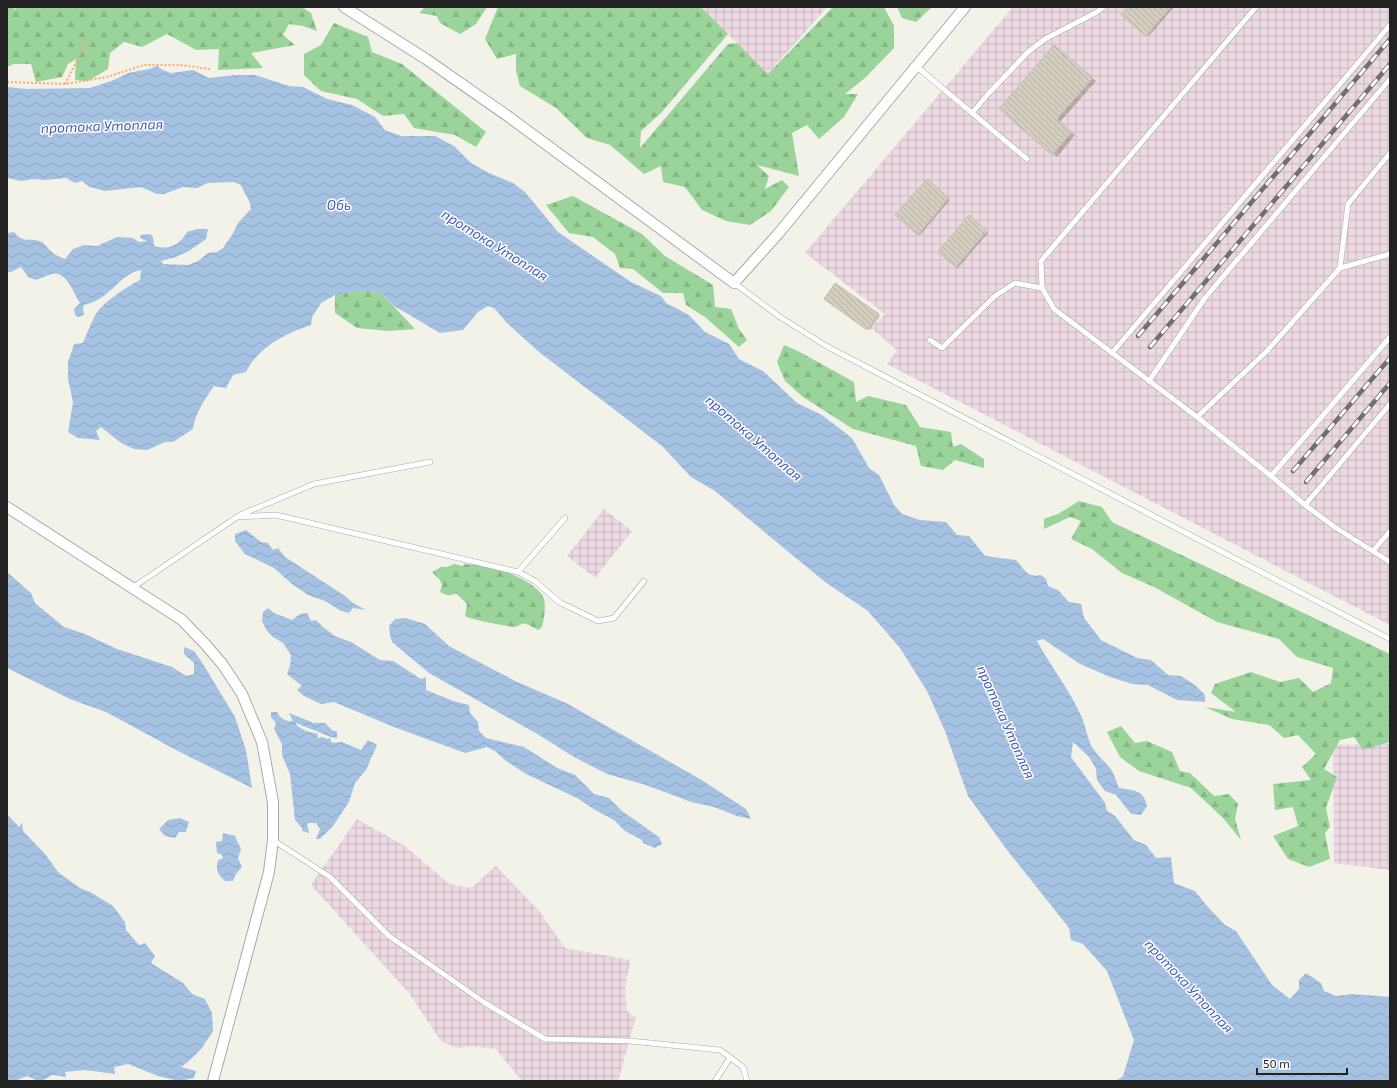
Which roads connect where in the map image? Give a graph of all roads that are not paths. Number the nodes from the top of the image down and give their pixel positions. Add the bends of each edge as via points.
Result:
1 (344, 7) edge
2 (965, 7) edge
3 (1104, 7) edge
4 (1256, 7) edge
5 (1390, 25) edge
6 (916, 66) junction
7 (1390, 79) edge
8 (972, 113) junction
9 (1390, 153) edge
10 (1027, 159) dead end
11 (1390, 254) edge
12 (1340, 268) junction
13 (734, 283) junction
14 (1042, 288) junction
15 (1390, 337) edge
16 (930, 340) dead end
17 (1112, 353) junction
18 (1150, 381) junction
19 (1390, 404) edge
20 (1197, 417) junction
21 (430, 462) dead end
22 (1271, 476) junction
23 (1304, 505) junction
24 (7, 507) edge
25 (237, 517) junction
26 (564, 518) dead end
27 (1390, 531) edge
28 (1373, 551) junction
29 (1390, 562) edge
30 (518, 572) junction
31 (644, 581) dead end
32 (132, 588) junction
33 (1390, 638) edge
34 (273, 840) junction
35 (730, 1058) junction
36 (213, 1081) edge
37 (714, 1081) edge
38 (747, 1081) edge

1 - 13 street via 426,59 509,117
2 - 6 street
3 - 8 lane via 1045,39 1028,52
4 - 14 lane via 1041,261
5 - 17 lane
6 - 8 lane
6 - 13 street via 778,234
7 - 18 lane via 1205,298
8 - 10 lane
9 - 12 lane via 1348,204
11 - 12 lane
12 - 20 lane via 1267,351
13 - 33 lane via 780,317 828,347
14 - 16 lane via 1015,283 995,296 942,348
14 - 17 lane via 1054,309
15 - 22 lane
17 - 18 lane
18 - 20 lane
19 - 23 lane
20 - 22 lane
21 - 25 lane via 314,484
22 - 23 lane
23 - 28 lane
24 - 32 street
25 - 30 lane via 276,515
25 - 32 lane
26 - 30 lane
27 - 28 lane
28 - 29 lane
30 - 31 lane via 535,581 559,602 598,621 614,618
32 - 34 street via 182,620 223,665 242,694 262,742 273,802
34 - 35 lane via 330,877 389,936 485,1003 545,1039 637,1042 720,1050
34 - 36 street via 269,872
35 - 37 lane
35 - 38 lane via 743,1067

